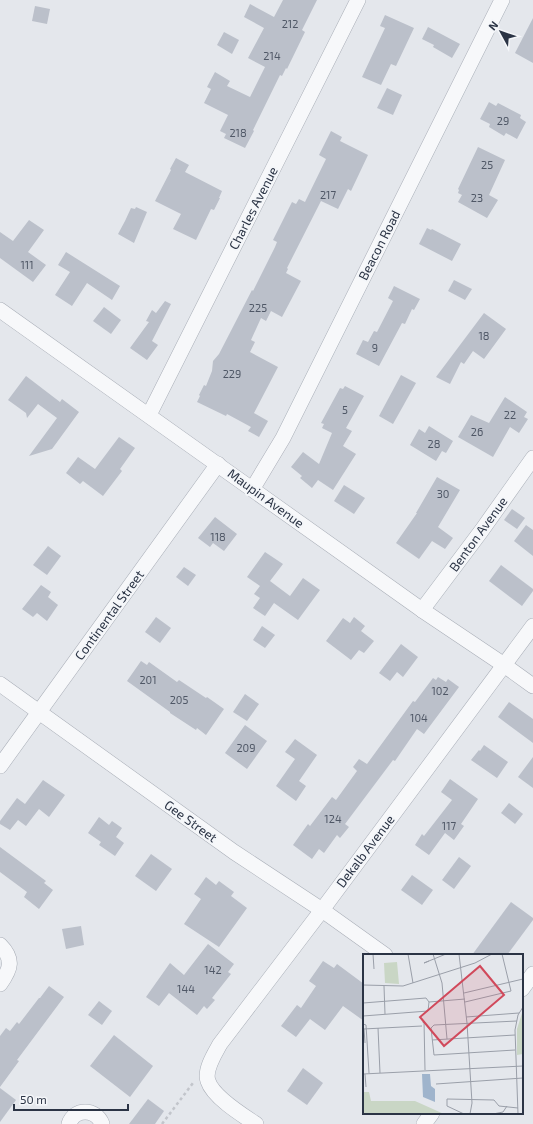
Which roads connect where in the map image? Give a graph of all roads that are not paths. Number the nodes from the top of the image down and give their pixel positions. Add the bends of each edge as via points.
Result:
1 (358, 0) edge
2 (502, 0) edge
3 (0, 310) edge
4 (149, 415) junction
5 (533, 458) edge
6 (218, 464) junction
7 (253, 488) junction
8 (422, 610) junction
9 (533, 626) edge
10 (504, 665) junction
11 (0, 684) edge
12 (533, 686) edge
13 (39, 712) junction
14 (0, 766) edge
15 (322, 910) junction
16 (0, 945) edge
17 (384, 954) edge
18 (533, 974) edge
19 (0, 984) edge
20 (523, 988) edge
21 (431, 1114) edge
22 (69, 1124) edge
23 (102, 1124) edge
24 (256, 1124) edge
25 (424, 1124) edge

1 - 4 street, Charles Avenue
2 - 7 street, Beacon Road via 283,438
3 - 4 street, Maupin Avenue
4 - 6 street, Maupin Avenue
5 - 8 street, Benton Avenue
6 - 7 street, Maupin Avenue
6 - 13 street, Continental Street
7 - 8 street, Maupin Avenue
8 - 10 street, Maupin Avenue
9 - 10 street, Dekalb Avenue
10 - 12 street, Maupin Avenue
10 - 15 street, Dekalb Avenue
11 - 13 street, Gee Street
13 - 14 street, Continental Street
13 - 15 street, Gee Street via 234,852
15 - 17 street, Gee Street
15 - 24 street, Dekalb Avenue via 220,1044 210,1061 208,1081 215,1092
16 - 19 street via 9,958 10,967
18 - 20 street
21 - 25 street
22 - 23 street via 79,1113 91,1112

